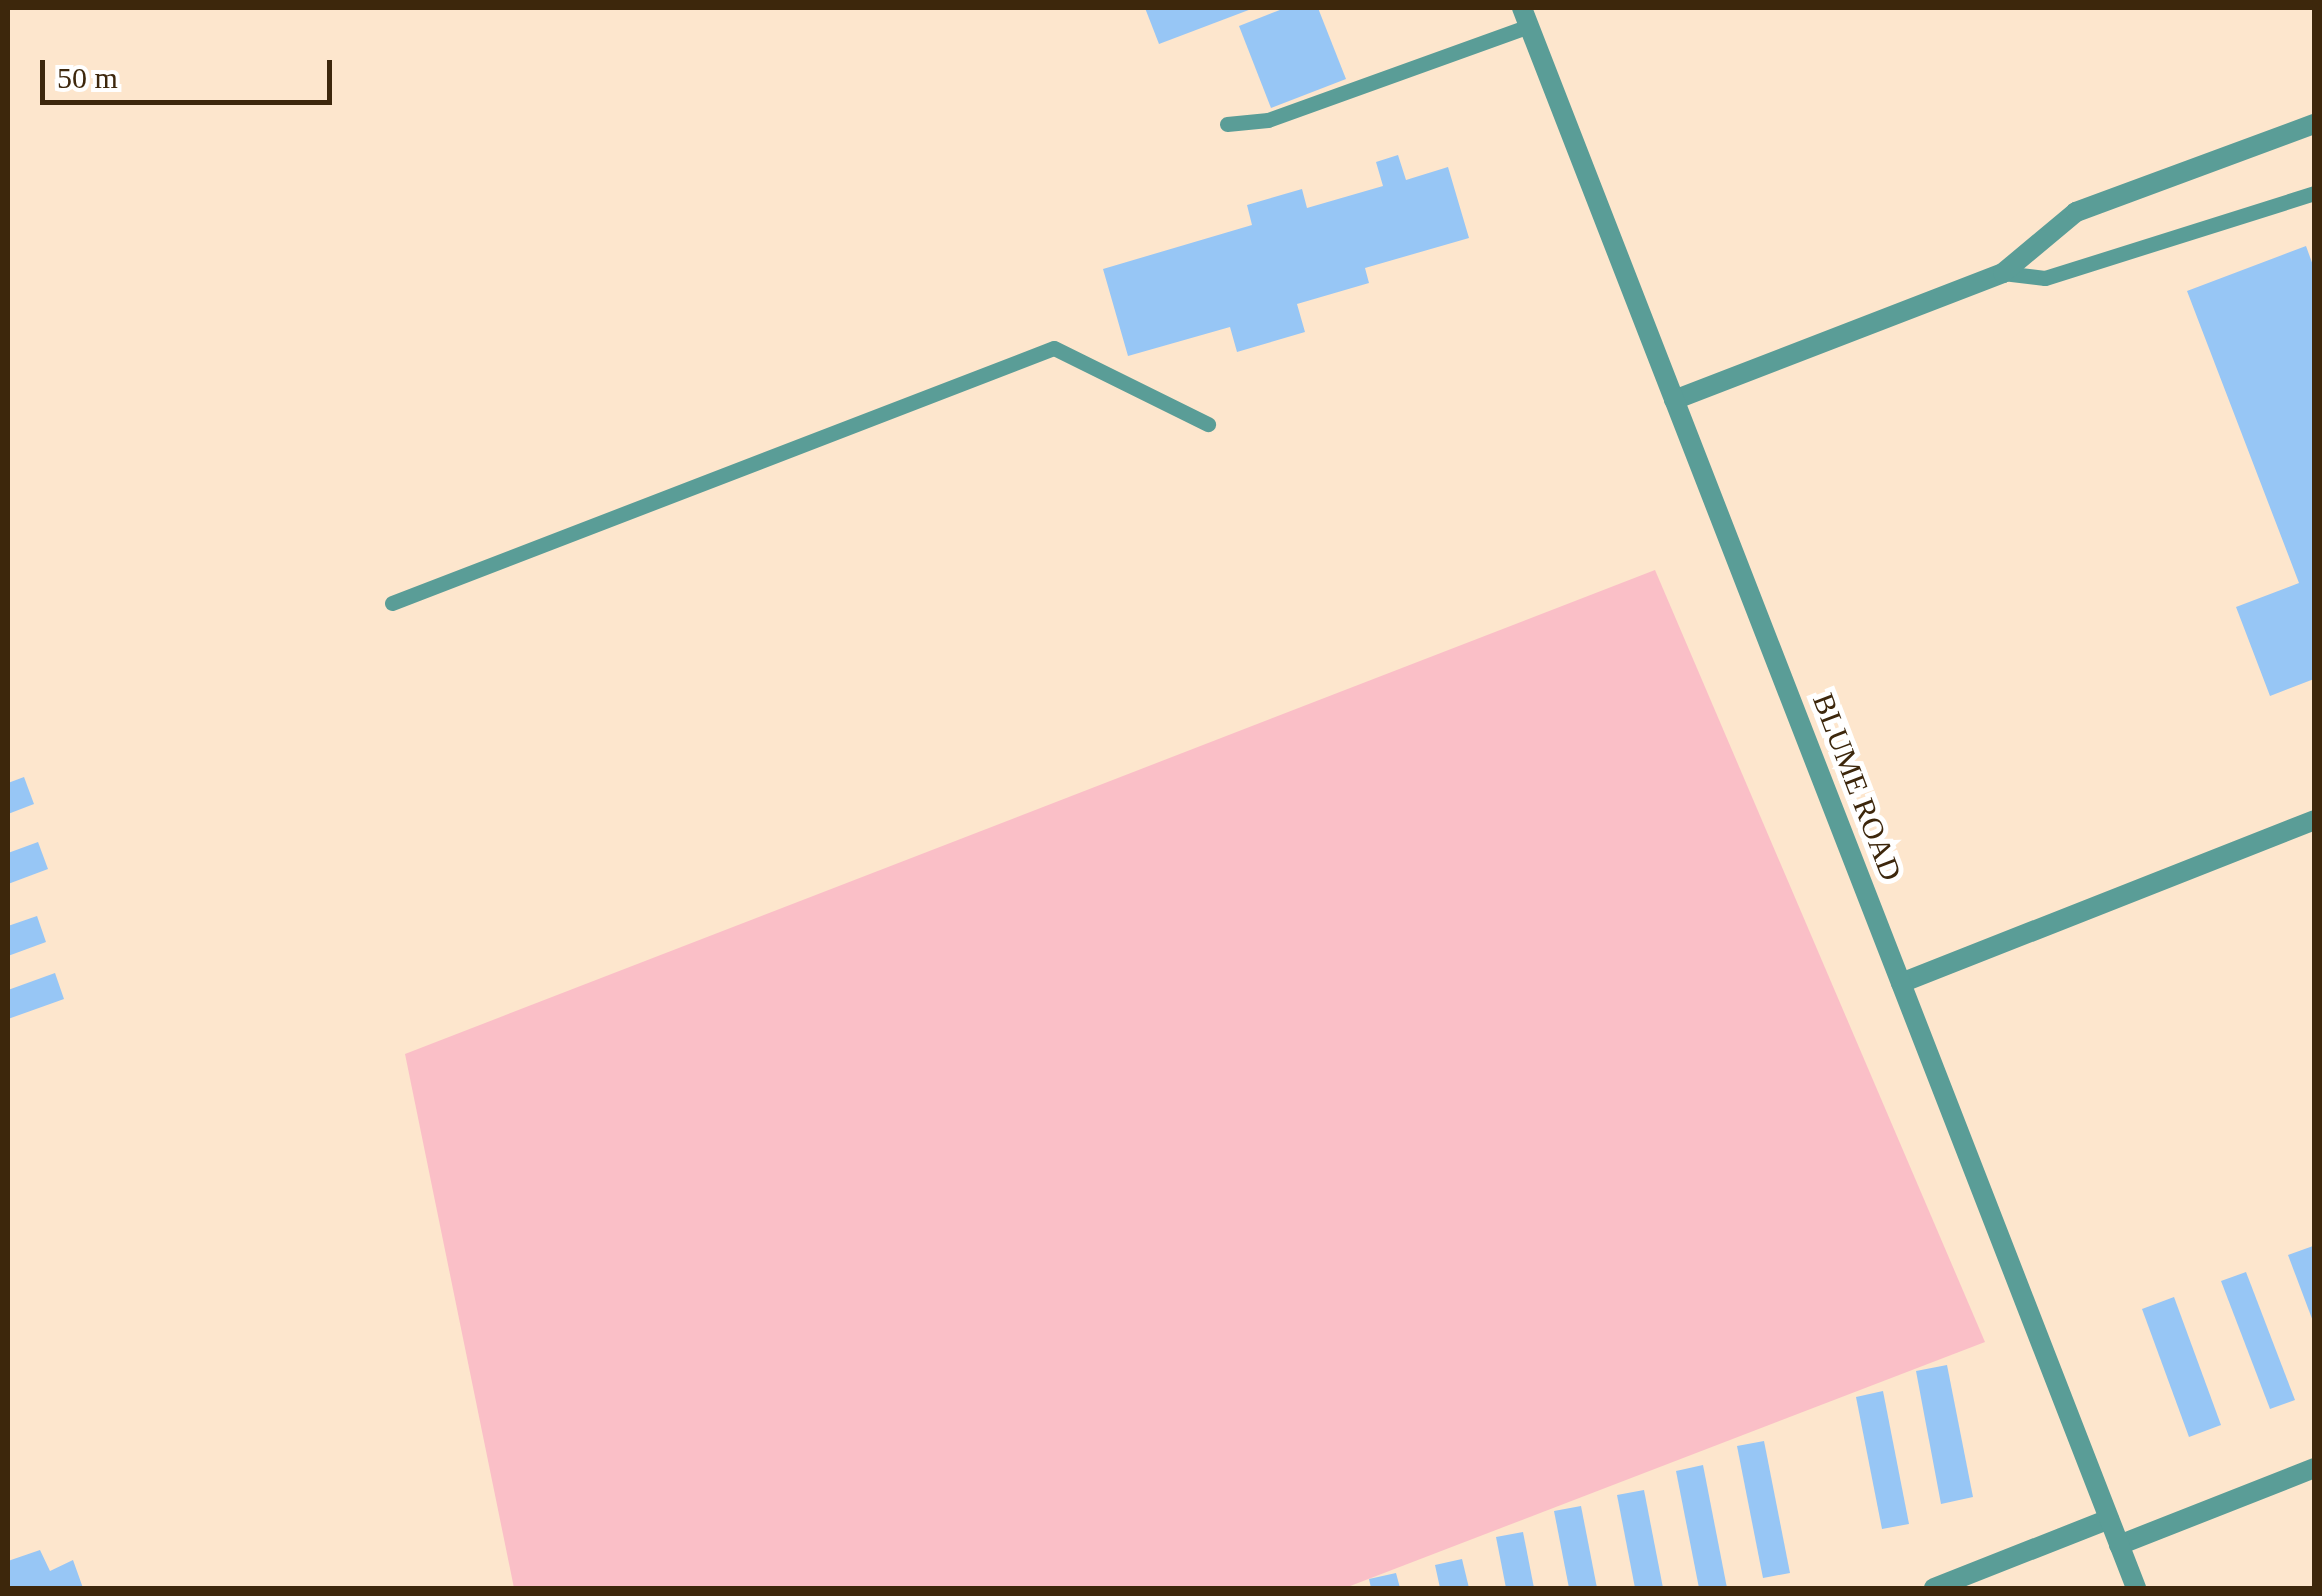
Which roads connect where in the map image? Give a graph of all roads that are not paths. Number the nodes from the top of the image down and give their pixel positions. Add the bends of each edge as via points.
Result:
1 (1525, 16) edge
2 (1227, 124) dead end
3 (2314, 124) edge
4 (2314, 193) edge
5 (2003, 273) junction
6 (1674, 400) junction
7 (1208, 424) dead end
8 (392, 603) dead end
9 (2314, 820) edge
10 (1901, 982) junction
11 (2314, 1468) edge
12 (2110, 1519) junction
13 (2120, 1545) junction
14 (1934, 1588) edge
15 (2136, 1588) edge

1 - 2 lane via 1268,120
1 - 6 street, BLUME ROAD
3 - 5 street via 2076,212
4 - 5 lane via 2044,278
5 - 6 street
6 - 10 street, BLUME ROAD
7 - 8 lane via 1054,348
9 - 10 street
10 - 12 street, BLUME ROAD
11 - 13 street
12 - 13 street, BLUME ROAD
12 - 14 street
13 - 15 street, BLUME ROAD

